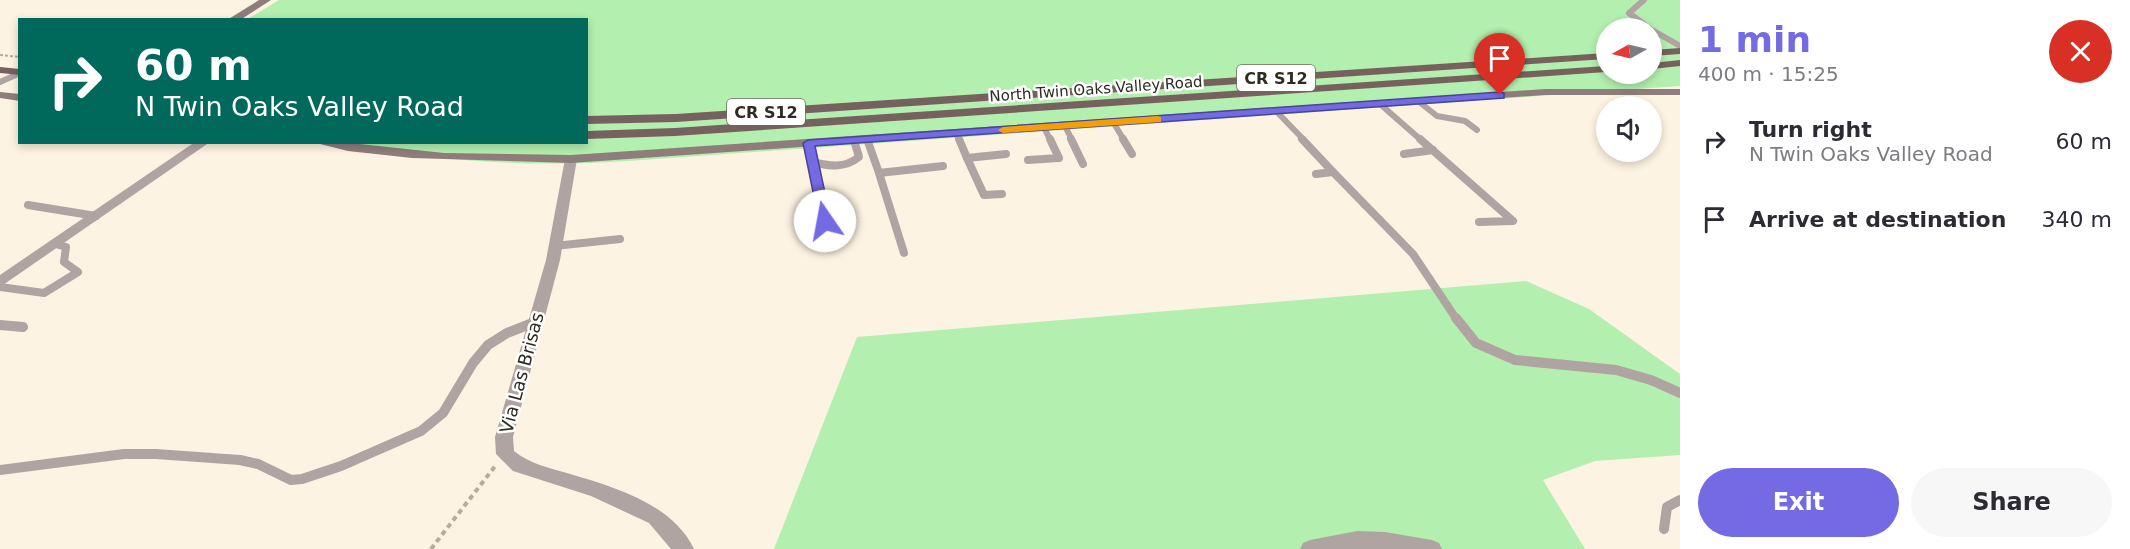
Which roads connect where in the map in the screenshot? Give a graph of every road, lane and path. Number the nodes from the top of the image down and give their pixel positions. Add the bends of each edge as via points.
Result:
1 (266, 0) edge
2 (1644, 0) edge
3 (235, 18) edge
4 (1636, 18) edge
5 (1662, 36) edge
6 (1680, 46) edge
7 (1680, 51) edge
8 (1662, 52) edge
9 (0, 55) edge
10 (18, 57) edge
11 (1596, 57) edge
12 (1680, 63) edge
13 (1662, 65) edge
14 (0, 70) edge
15 (1596, 70) edge
16 (18, 72) edge
17 (18, 73) edge
18 (0, 82) edge
19 (1680, 92) edge
20 (0, 95) edge
21 (18, 98) edge
22 (1418, 101) junction
23 (1380, 104) junction
24 (1277, 112) junction
25 (588, 120) edge
26 (1113, 122) junction
27 (1065, 126) junction
28 (1044, 127) junction
29 (1477, 130) dead end
30 (956, 133) junction
31 (588, 135) edge
32 (861, 140) junction
33 (808, 143) junction
34 (201, 144) edge
35 (352, 145) edge
36 (1432, 150) junction
37 (1006, 154) dead end
38 (1132, 154) dead end
39 (1404, 154) dead end
40 (967, 158) junction
41 (571, 159) junction
42 (1028, 160) dead end
43 (812, 162) junction
44 (1083, 164) dead end
45 (942, 166) dead end
46 (1333, 172) junction
47 (879, 173) junction
48 (1316, 174) dead end
49 (1002, 194) dead end
50 (28, 205) dead end
51 (96, 216) junction
52 (825, 221) dead end
53 (1479, 222) dead end
54 (620, 239) dead end
55 (56, 244) junction
56 (555, 246) junction
57 (904, 253) dead end
58 (2, 281) edge
59 (536, 322) junction
60 (0, 325) edge
61 (23, 327) dead end
62 (1680, 393) edge
63 (505, 454) junction
64 (0, 470) edge
65 (1680, 500) edge
66 (1664, 529) dead end
67 (431, 549) edge
68 (684, 549) edge
69 (1310, 549) edge
70 (1432, 549) edge

1 - 3 street
2 - 4 lane via 1629,13
5 - 6 lane
7 - 8 main road
9 - 10 path
11 - 25 main road, North Twin Oaks Valley Road / CR S12 via 676,118
12 - 13 main road
14 - 16 main road
15 - 31 main road, North Twin Oaks Valley Road / CR S12
17 - 18 lane
19 - 22 street via 1545,92
20 - 21 street
22 - 23 street
22 - 29 lane via 1437,116 1465,121
23 - 24 street
23 - 36 lane
24 - 26 street
24 - 46 lane
26 - 27 street
26 - 38 lane
27 - 28 street
27 - 44 lane
28 - 30 street
28 - 42 lane via 1059,158
30 - 32 street
30 - 40 lane
32 - 33 street
32 - 43 lane via 859,158 850,166
32 - 47 lane
33 - 41 street
33 - 43 lane
34 - 51 street
35 - 41 street via 487,158
36 - 39 lane
36 - 53 lane via 1513,221
37 - 40 lane
40 - 49 lane via 984,195
41 - 56 street, Via Las Brisas
43 - 52 lane
45 - 47 lane
46 - 48 lane
46 - 62 lane via 1413,254 1476,343 1515,360 1616,370
47 - 57 lane
50 - 51 lane
51 - 55 street
54 - 56 lane
55 - 58 street
55 - 58 lane via 66,247 64,262 78,272 44,293
56 - 59 street, Via Las Brisas
59 - 63 street, Via Las Brisas via 504,437
59 - 64 lane via 488,345 443,413 421,431 302,479 291,480 240,460 156,454 124,454
60 - 61 lane
63 - 67 path
63 - 68 street, Via Las Brisas via 520,466 597,490 656,517
65 - 66 lane via 1666,507
69 - 70 street via 1334,541 1381,538

